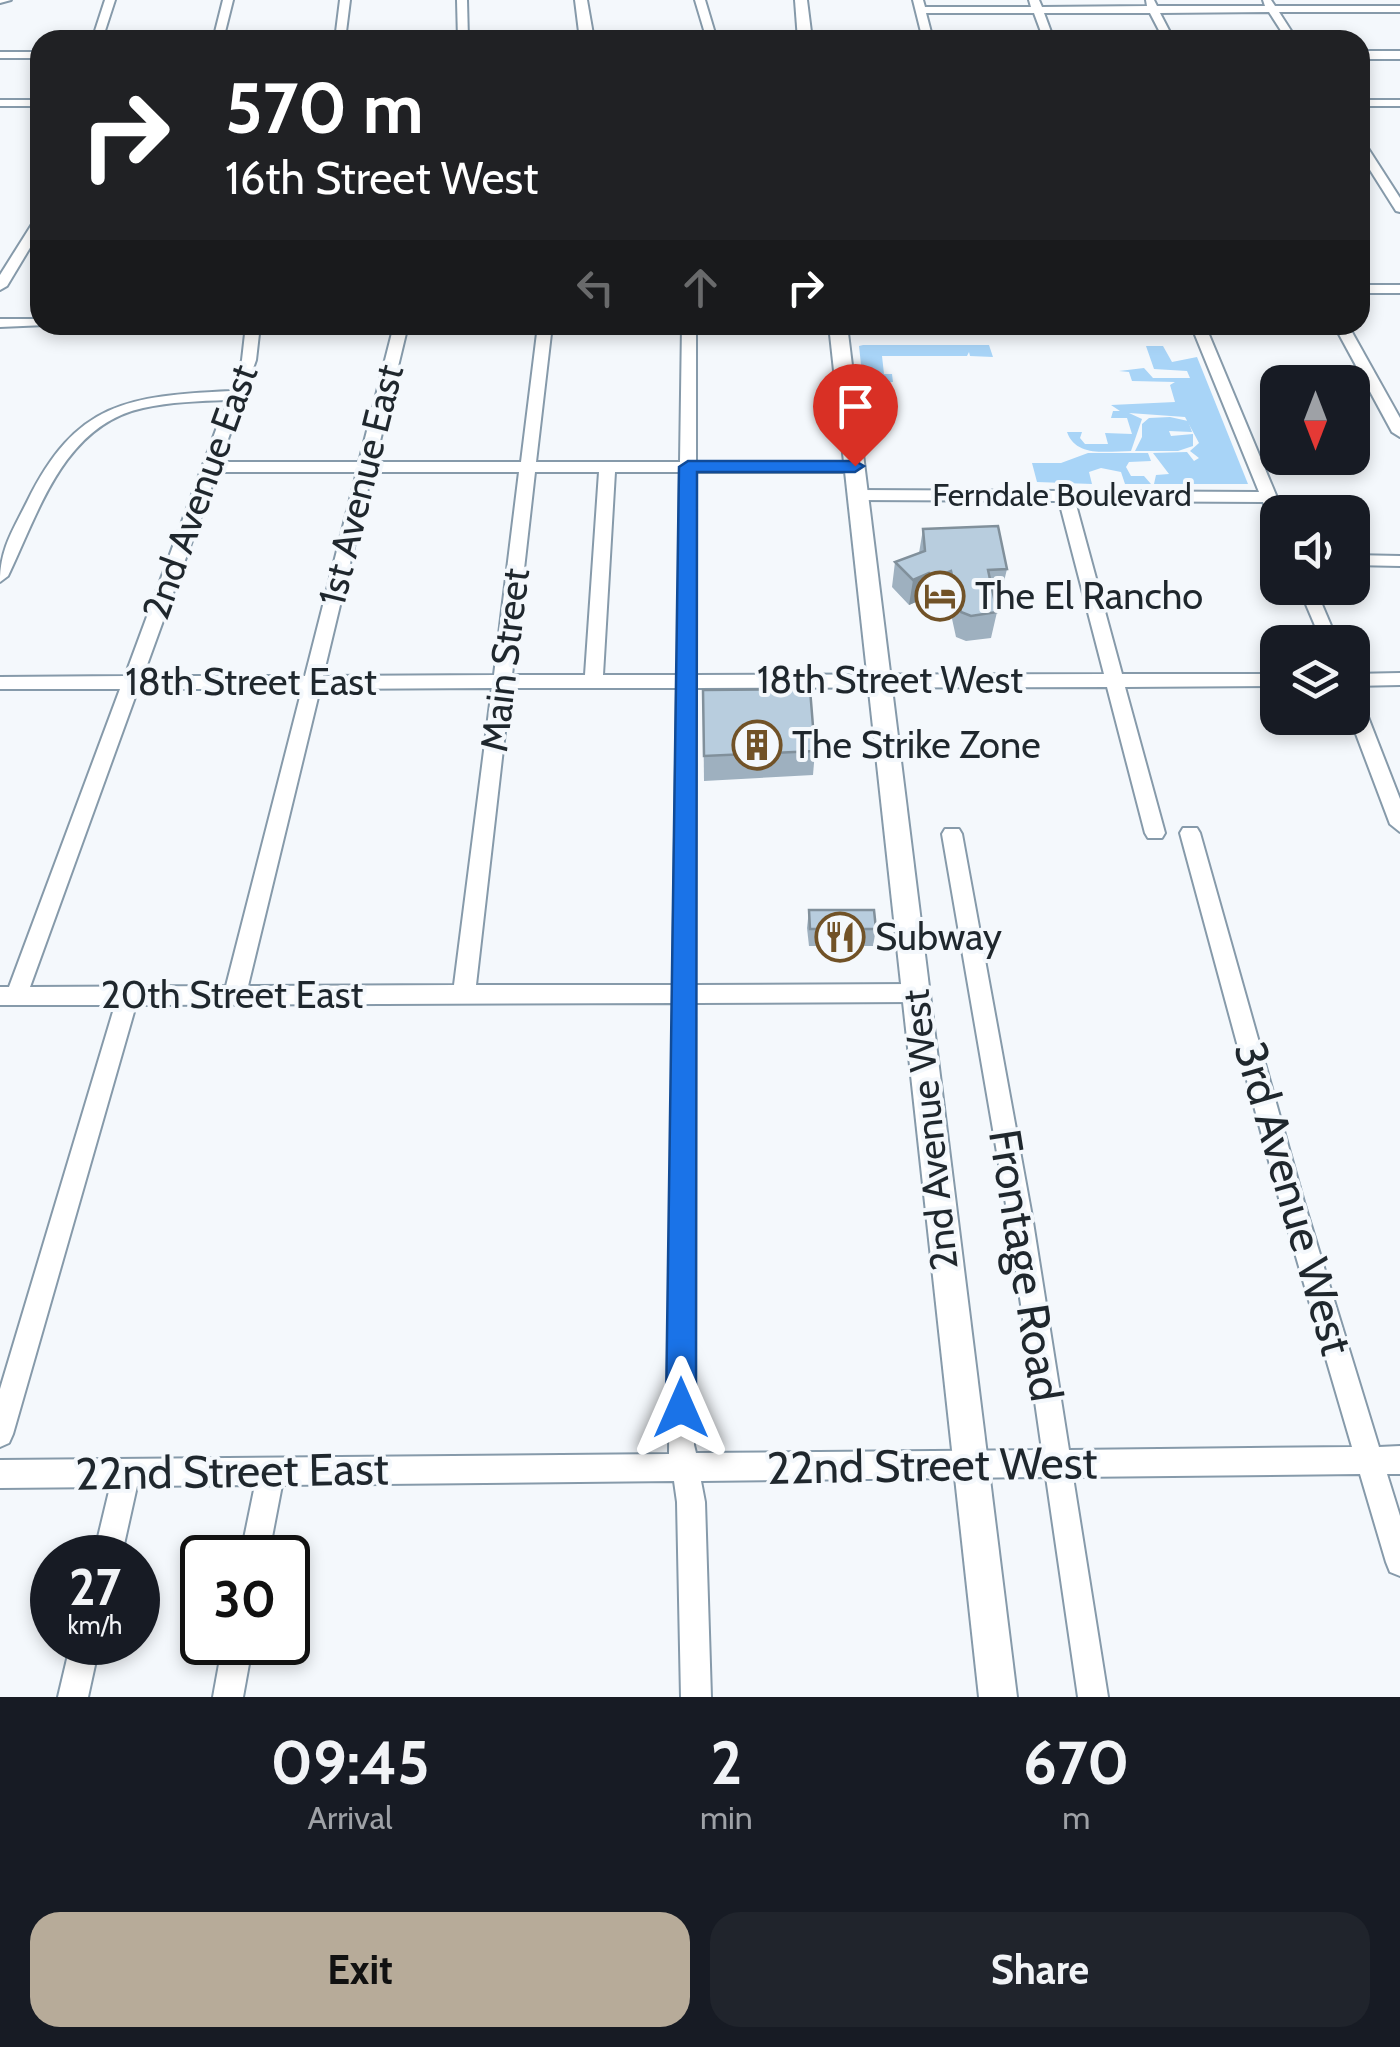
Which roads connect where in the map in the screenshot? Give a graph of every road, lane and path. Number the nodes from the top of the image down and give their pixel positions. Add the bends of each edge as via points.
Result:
1 (110, 0) edge
2 (228, 0) edge
3 (345, 0) edge
4 (462, 0) edge
5 (581, 0) edge
6 (700, 0) edge
7 (801, 0) edge
8 (919, 5) edge
9 (1036, 5) edge
10 (1152, 5) edge
11 (1269, 5) edge
12 (1391, 6) edge
13 (1400, 22) edge
14 (100, 30) edge
15 (220, 30) edge
16 (341, 30) edge
17 (463, 30) edge
18 (586, 30) edge
19 (709, 30) edge
20 (804, 30) edge
21 (925, 30) edge
22 (1045, 30) edge
23 (1164, 30) edge
24 (1285, 30) edge
25 (1370, 54) edge
26 (1400, 54) edge
27 (0, 55) edge
28 (30, 55) edge
29 (0, 102) edge
30 (30, 102) edge
31 (1370, 103) edge
32 (1400, 103) edge
33 (1370, 164) edge
34 (1400, 208) edge
35 (30, 237) edge
36 (0, 286) edge
37 (1370, 288) edge
38 (1400, 289) edge
39 (0, 323) edge
40 (30, 323) edge
41 (252, 335) edge
42 (399, 335) edge
43 (544, 335) edge
44 (689, 335) edge
45 (839, 335) edge
46 (1202, 335) edge
47 (1347, 335) edge
48 (237, 395) junction
49 (1400, 432) edge
50 (855, 466) junction
51 (366, 467) junction
52 (529, 467) junction
53 (607, 467) junction
54 (688, 467) junction
55 (211, 468) junction
56 (1065, 494) junction
57 (856, 495) junction
58 (1268, 495) edge
59 (1260, 496) edge
60 (1370, 560) edge
61 (1400, 561) edge
62 (0, 576) edge
63 (1400, 679) edge
64 (502, 680) junction
65 (594, 680) junction
66 (686, 680) junction
67 (878, 680) junction
68 (1116, 680) junction
69 (1260, 680) edge
70 (1370, 680) edge
71 (313, 681) junction
72 (132, 682) junction
73 (0, 683) edge
74 (1366, 735) edge
75 (1400, 824) edge
76 (1155, 833) dead end
77 (1190, 833) dead end
78 (952, 834) dead end
79 (685, 993) junction
80 (914, 993) junction
81 (464, 994) junction
82 (8, 996) edge
83 (128, 996) junction
84 (235, 996) junction
85 (0, 1434) edge
86 (1371, 1460) junction
87 (1400, 1460) edge
88 (969, 1464) junction
89 (1058, 1464) junction
90 (685, 1467) junction
91 (464, 1470) joint
92 (271, 1471) junction
93 (127, 1472) junction
94 (0, 1474) edge
95 (112, 1535) edge
96 (258, 1535) edge
97 (1400, 1562) edge
98 (81, 1665) edge
99 (234, 1665) edge
100 (74, 1697) edge
101 (228, 1697) edge
102 (696, 1697) edge
103 (998, 1697) edge
104 (1093, 1697) edge

1 - 14 street
2 - 15 street
3 - 16 street
4 - 17 street
5 - 18 main road
6 - 19 street
7 - 20 main road
8 - 9 street
8 - 21 street
9 - 10 street
9 - 22 street
10 - 11 street
10 - 23 street
11 - 12 street
11 - 24 street
12 - 13 street
25 - 26 main road
27 - 28 street
29 - 30 street
31 - 32 street
33 - 34 street
35 - 36 street
37 - 38 street
39 - 40 street
41 - 48 street, 2nd Avenue East
42 - 51 street, 1st Avenue East
43 - 52 street, Main Street
44 - 54 street
45 - 50 main road, 2nd Avenue West
46 - 58 street
47 - 49 street
48 - 55 street, 2nd Avenue East
48 - 62 street via 162,398 86,424 56,460
50 - 54 street
50 - 57 main road, 2nd Avenue West
51 - 52 street
51 - 55 street
51 - 71 street, 1st Avenue East
52 - 53 street
52 - 64 street, Main Street
53 - 54 street
53 - 65 street
54 - 66 street
55 - 72 street, 2nd Avenue East
56 - 57 street, Ferndale Boulevard
56 - 59 street, Ferndale Boulevard
56 - 68 street
57 - 67 main road, 2nd Avenue West
60 - 61 street
63 - 70 street
64 - 65 street, 18th Street West
64 - 71 street, 18th Street East
64 - 81 street, Main Street
65 - 66 street, 18th Street West
66 - 67 street, 18th Street West
66 - 79 street
67 - 68 street, 18th Street West
67 - 80 main road, 2nd Avenue West
68 - 69 street, 18th Street West
68 - 76 street
71 - 72 street, 18th Street East
71 - 84 street, 1st Avenue East
72 - 73 street, 18th Street East
72 - 82 street, 2nd Avenue East
74 - 75 street
77 - 86 street, 3rd Avenue West
78 - 89 street, Frontage Road
79 - 80 street, 20th Street East
79 - 81 street, 20th Street East
79 - 90 street
80 - 88 main road, 2nd Avenue West
81 - 84 street, 20th Street East
82 - 83 street, 20th Street East
83 - 84 street, 20th Street East
83 - 85 street
86 - 87 street, 22nd Street West
86 - 89 street, 22nd Street West
86 - 97 street, 3rd Avenue West
88 - 89 street, 22nd Street West
88 - 90 street, 22nd Street West
88 - 103 main road, 2nd Avenue West
89 - 104 street, Frontage Road
90 - 91 street, 22nd Street West
90 - 102 street
91 - 92 street, 22nd Street East
92 - 93 street, 22nd Street East
92 - 96 street
93 - 94 street, 22nd Street East
93 - 95 street
98 - 100 street
99 - 101 street

